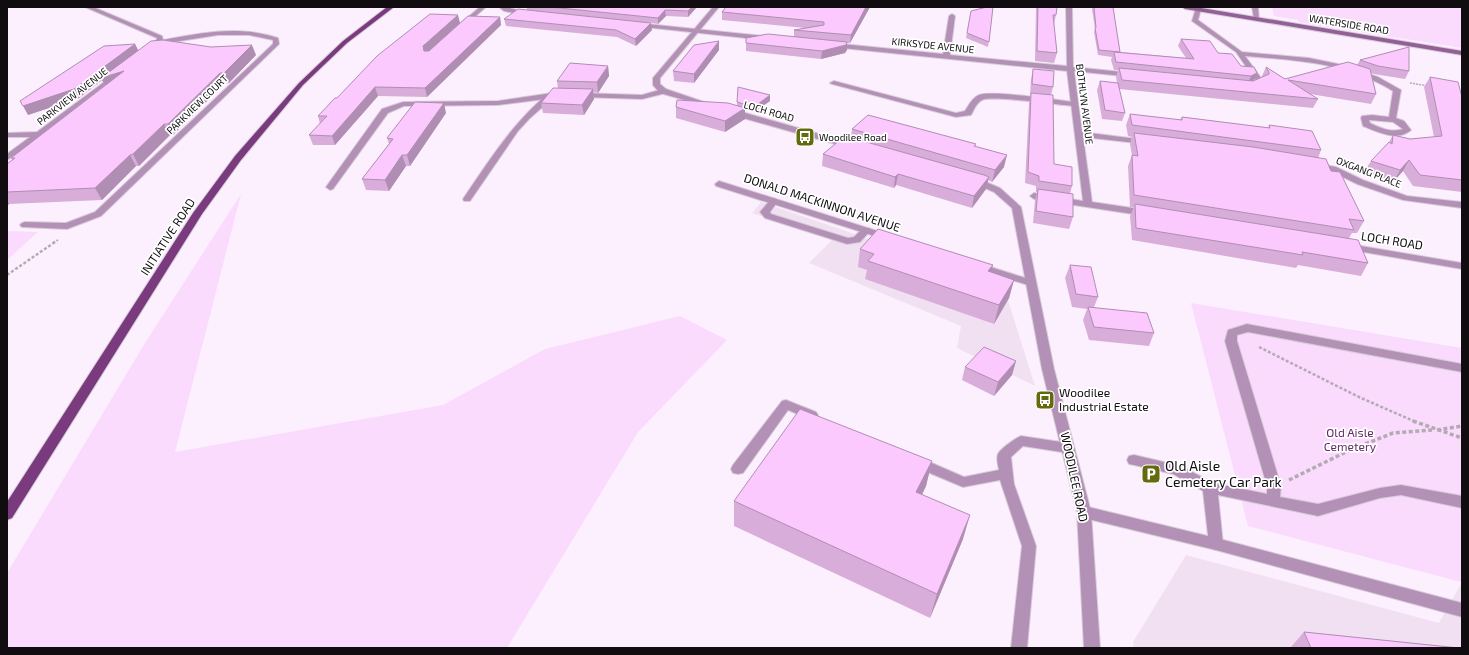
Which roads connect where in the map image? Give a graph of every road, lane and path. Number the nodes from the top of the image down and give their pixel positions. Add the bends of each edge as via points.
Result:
1 (88, 7) edge
2 (391, 7) edge
3 (483, 7) edge
4 (502, 7) edge
5 (716, 7) edge
6 (1069, 7) edge
7 (1185, 7) edge
8 (1254, 7) edge
9 (1198, 9) junction
10 (536, 15) edge
11 (952, 16) dead end
12 (1257, 19) junction
13 (630, 25) edge
14 (456, 30) edge
15 (696, 31) junction
16 (776, 39) edge
17 (159, 42) junction
18 (822, 44) edge
19 (147, 52) edge
20 (1462, 53) edge
21 (1240, 54) junction
22 (946, 57) junction
23 (1070, 69) junction
24 (122, 71) edge
25 (1140, 76) edge
26 (1376, 78) junction
27 (834, 83) dead end
28 (1241, 86) edge
29 (1433, 86) edge
30 (663, 91) junction
31 (552, 95) junction
32 (1074, 104) junction
33 (1392, 120) dead end
34 (40, 134) junction
35 (1078, 134) junction
36 (7, 135) edge
37 (1156, 144) edge
38 (863, 149) edge
39 (7, 158) edge
40 (1310, 165) edge
41 (970, 179) edge
42 (720, 184) dead end
43 (330, 187) dead end
44 (1034, 196) dead end
45 (467, 199) dead end
46 (774, 201) junction
47 (1088, 204) junction
48 (1462, 205) edge
49 (1158, 215) edge
50 (25, 225) dead end
51 (866, 230) junction
52 (59, 240) dead end
53 (896, 240) edge
54 (1337, 245) edge
55 (971, 264) edge
56 (1462, 266) edge
57 (7, 275) edge
58 (1031, 283) junction
59 (1232, 333) junction
60 (1462, 368) edge
61 (822, 419) edge
62 (1462, 426) edge
63 (1434, 430) junction
64 (1462, 438) edge
65 (1068, 448) junction
66 (906, 457) edge
67 (1134, 460) dead end
68 (738, 469) dead end
69 (1006, 474) junction
70 (1274, 486) junction
71 (1210, 488) junction
72 (1273, 501) junction
73 (1462, 502) edge
74 (1084, 512) junction
75 (7, 514) edge
76 (1216, 544) junction
77 (1462, 610) edge
78 (1019, 648) edge
79 (1092, 648) edge

1 - 17 street via 160,37
2 - 75 main road, INITIATIVE ROAD via 345,42 301,84 238,158 198,213
3 - 14 street
4 - 10 street via 506,10
5 - 15 street
6 - 23 street, BOTHLYN AVENUE
7 - 9 main road, WATERSIDE ROAD
8 - 12 street
9 - 12 main road, WATERSIDE ROAD
9 - 21 street via 1194,18 1198,24
11 - 22 street
12 - 20 main road, WATERSIDE ROAD
13 - 15 street
15 - 16 street
15 - 30 street via 656,78 657,85
17 - 19 street
17 - 50 street, PARKVIEW COURT via 226,32 267,35 276,39 276,44 98,214 67,226
18 - 22 street, KIRKSYDE AVENUE
21 - 26 street via 1291,57 1341,66
21 - 28 street via 1260,82 1248,87
22 - 23 street, KIRKSYDE AVENUE
23 - 25 street, KIRKSYDE AVENUE
23 - 32 street, BOTHLYN AVENUE
24 - 34 street, PARKVIEW AVENUE
26 - 29 path
26 - 33 street via 1397,90
27 - 32 street via 956,115 968,113 975,101 981,97 996,96
30 - 31 street via 642,97
30 - 38 street, LOCH ROAD
31 - 43 street via 498,103 403,104 385,110
31 - 45 street via 523,120
32 - 35 street, BOTHLYN AVENUE
34 - 36 street
34 - 39 street, PARKVIEW AVENUE
35 - 37 street
35 - 47 street, BOTHLYN AVENUE
40 - 48 street, OXGANG PLACE via 1333,169 1360,182 1406,198
41 - 58 street, WOODILEE ROAD via 985,183 1006,195 1016,207
42 - 46 street, DONALD MACKINNON AVENUE
44 - 47 street
46 - 51 street, DONALD MACKINNON AVENUE
46 - 51 street via 765,212 768,216 847,241 857,240
47 - 49 street
51 - 53 street, DONALD MACKINNON AVENUE
52 - 57 path
54 - 56 street, LOCH ROAD
55 - 58 street
58 - 65 street, WOODILEE ROAD via 1048,369
59 - 60 street via 1246,328
59 - 63 path via 1380,408
59 - 70 street via 1231,341
61 - 68 street via 786,404
62 - 63 path
63 - 64 path
63 - 70 path via 1393,433
65 - 69 street via 1021,441 1004,455
65 - 74 street, WOODILEE ROAD
66 - 69 street via 963,482
67 - 71 street via 1176,470
69 - 78 street via 1029,546
70 - 72 street
71 - 72 street
71 - 76 street
72 - 73 street via 1318,510 1380,493 1401,490
74 - 76 street
74 - 79 street, WOODILEE ROAD
76 - 77 street

